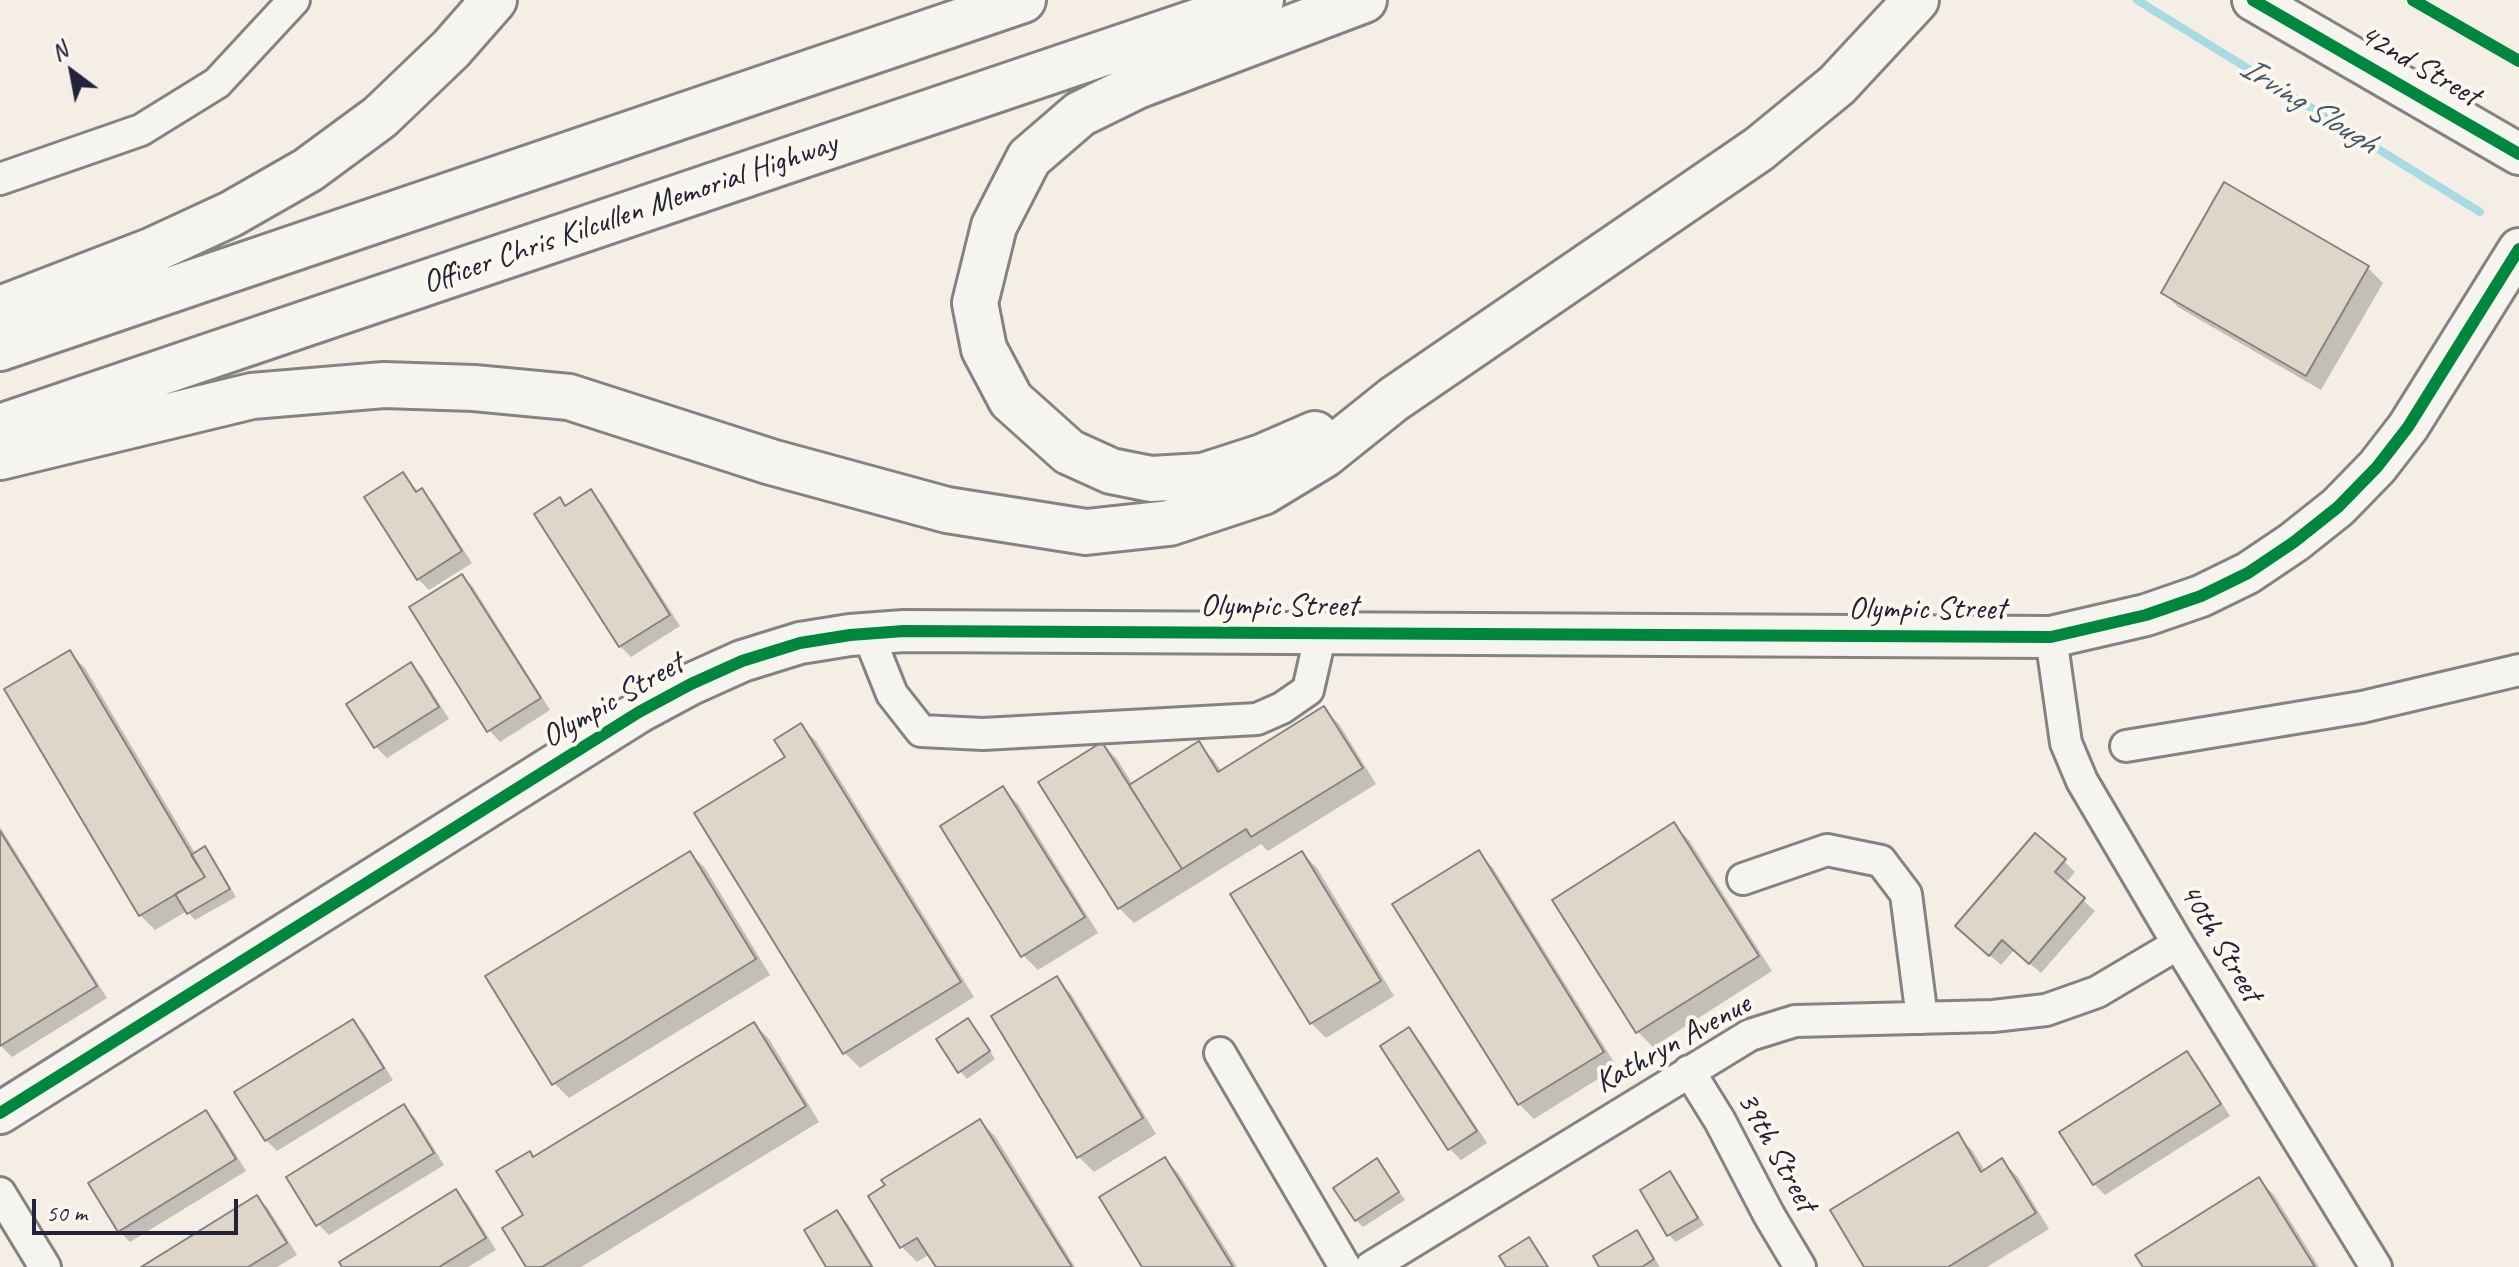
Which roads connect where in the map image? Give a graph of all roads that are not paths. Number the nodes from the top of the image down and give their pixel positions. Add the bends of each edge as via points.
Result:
1 (294, 0) edge
2 (494, 0) edge
3 (1023, 0) edge
4 (1261, 0) edge
5 (1364, 0) edge
6 (1916, 0) edge
7 (2253, 0) edge
8 (2519, 154) edge
9 (0, 179) edge
10 (2519, 249) edge
11 (0, 309) edge
12 (0, 348) edge
13 (1394, 399) junction
14 (0, 427) edge
15 (0, 457) edge
16 (1321, 633) junction
17 (868, 634) junction
18 (2051, 637) junction
19 (2519, 670) edge
20 (2126, 746) dead end
21 (1743, 879) dead end
22 (2178, 944) junction
23 (1922, 1018) junction
24 (1220, 1053) dead end
25 (1689, 1071) junction
26 (0, 1113) edge
27 (0, 1193) edge
28 (45, 1267) edge
29 (1345, 1267) edge
30 (1371, 1267) edge
31 (1800, 1267) edge
32 (2376, 1267) edge

1 - 9 street via 217,83 141,130
2 - 11 highway via 380,117 308,170 153,250
3 - 12 highway
4 - 14 highway, Officer Chris Kilcullen Memorial Highway
5 - 13 highway via 1137,86 1080,114 1029,158 994,226 975,303 984,349 1011,400 1069,452 1111,471 1151,479 1203,476 1262,457
6 - 13 highway via 1837,85 1759,149
7 - 8 main road, 42nd Street
10 - 18 main road, Olympic Street via 2408,427 2338,507 2248,573 2201,596
13 - 15 highway via 1324,455 1263,492 1169,523 1086,532 947,510 771,462 569,397 474,388 384,385 252,396
16 - 17 main road, Olympic Street
16 - 17 street via 1308,690 1257,719 983,734 921,731 892,694
16 - 18 main road, Olympic Street
17 - 26 main road, Olympic Street via 800,643 742,661 639,712
18 - 22 street, 40th Street via 2066,743 2082,781
19 - 20 street via 2362,707
21 - 23 street via 1827,850 1881,861 1906,894
22 - 23 street, Kathryn Avenue via 2097,992 2046,1010
22 - 32 street, 40th Street
23 - 25 street, Kathryn Avenue via 1795,1021 1750,1035
24 - 29 street
25 - 30 street, Kathryn Avenue
25 - 31 street, 39th Street
27 - 28 street

